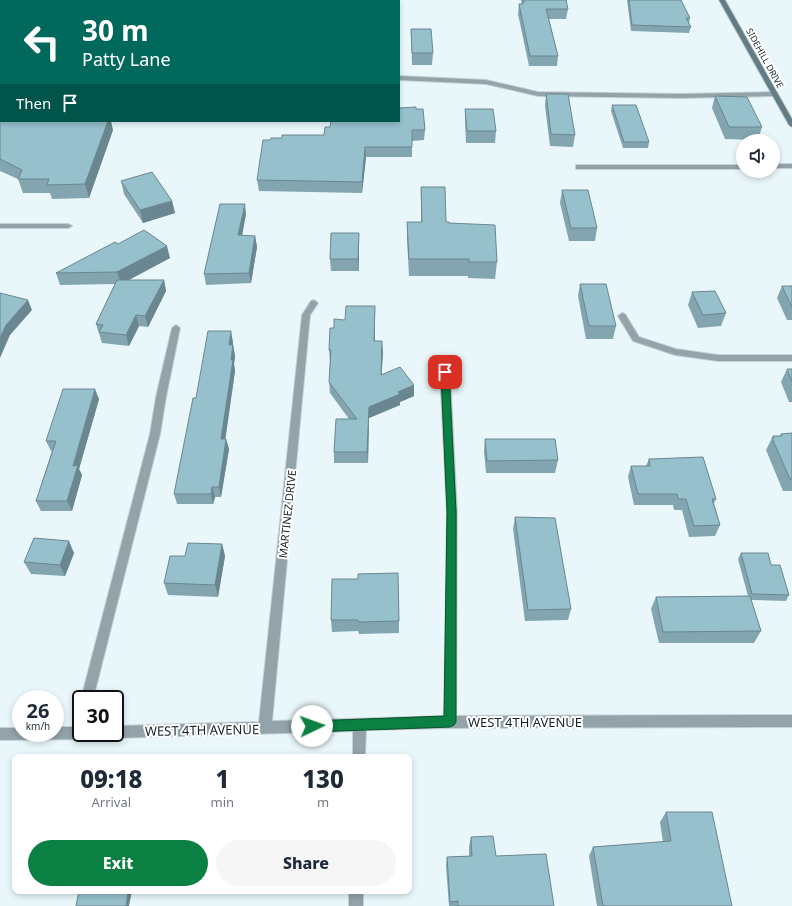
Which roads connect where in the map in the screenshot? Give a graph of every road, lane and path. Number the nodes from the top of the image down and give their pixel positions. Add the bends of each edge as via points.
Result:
1 (722, 0) edge
2 (400, 78) edge
3 (774, 94) junction
4 (792, 126) edge
5 (780, 166) edge
6 (792, 166) edge
7 (579, 167) dead end
8 (736, 167) edge
9 (0, 226) edge
10 (68, 226) dead end
11 (314, 302) dead end
12 (622, 316) dead end
13 (176, 328) dead end
14 (792, 358) edge
15 (445, 372) dead end
16 (89, 690) edge
17 (792, 721) edge
18 (450, 722) junction
19 (360, 724) junction
20 (265, 728) junction
21 (72, 730) edge
22 (124, 732) edge
23 (0, 734) edge
24 (359, 754) edge
25 (356, 894) edge
26 (356, 906) edge

1 - 3 street, SIDEHILL DRIVE
2 - 3 street via 486,82 538,94
3 - 4 street, SIDEHILL DRIVE
5 - 6 street
7 - 8 street
9 - 10 street
11 - 20 street, MARTINEZ DRIVE via 306,315
12 - 14 street via 636,338 675,352 718,358
13 - 16 street via 155,434
15 - 18 street via 452,512
17 - 18 street, WEST 4TH AVENUE
18 - 19 street, WEST 4TH AVENUE
19 - 20 street, WEST 4TH AVENUE
19 - 24 street
20 - 22 street, WEST 4TH AVENUE
21 - 23 street
25 - 26 street

